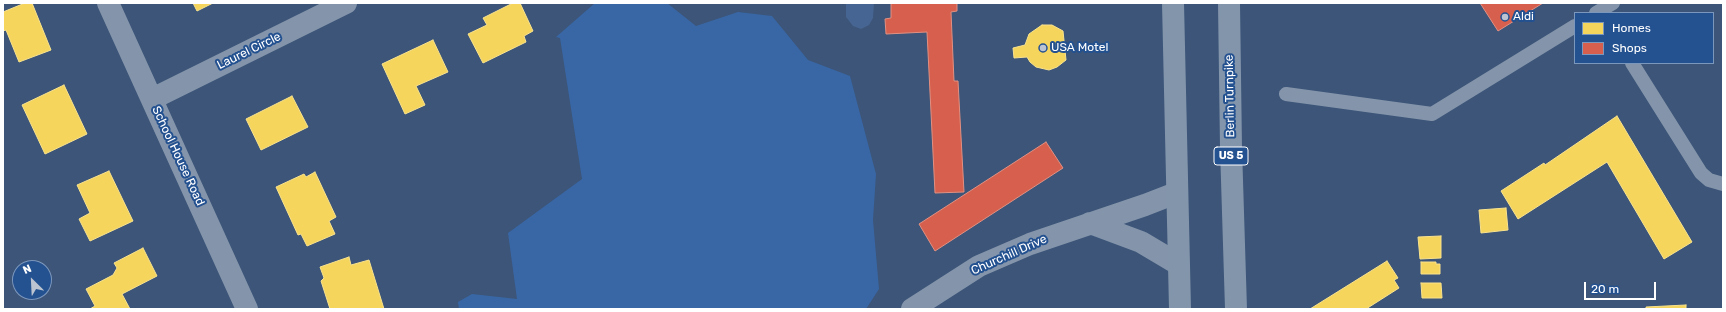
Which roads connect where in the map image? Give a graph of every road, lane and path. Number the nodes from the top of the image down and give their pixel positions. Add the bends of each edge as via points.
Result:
1 (108, 3) edge
2 (346, 3) edge
3 (1173, 3) edge
4 (1229, 3) edge
5 (1613, 3) edge
6 (1599, 12) edge
7 (1574, 27) edge
8 (1633, 64) edge
9 (1286, 94) dead end
10 (152, 99) junction
11 (1723, 184) edge
12 (1176, 192) junction
13 (1090, 223) junction
14 (1178, 264) junction
15 (247, 309) edge
16 (912, 309) edge
17 (1180, 309) edge
18 (1236, 309) edge

1 - 10 street, School House Road
2 - 10 street, Laurel Circle
3 - 12 highway
4 - 18 highway, Berlin Turnpike / US 5
5 - 6 lane
7 - 9 lane via 1432,114
8 - 11 lane via 1701,173 1709,180
10 - 15 street, School House Road
12 - 13 street, Churchill Drive
12 - 14 highway
13 - 14 street via 1141,242
13 - 16 street, Churchill Drive via 1030,244 979,266
14 - 17 highway

